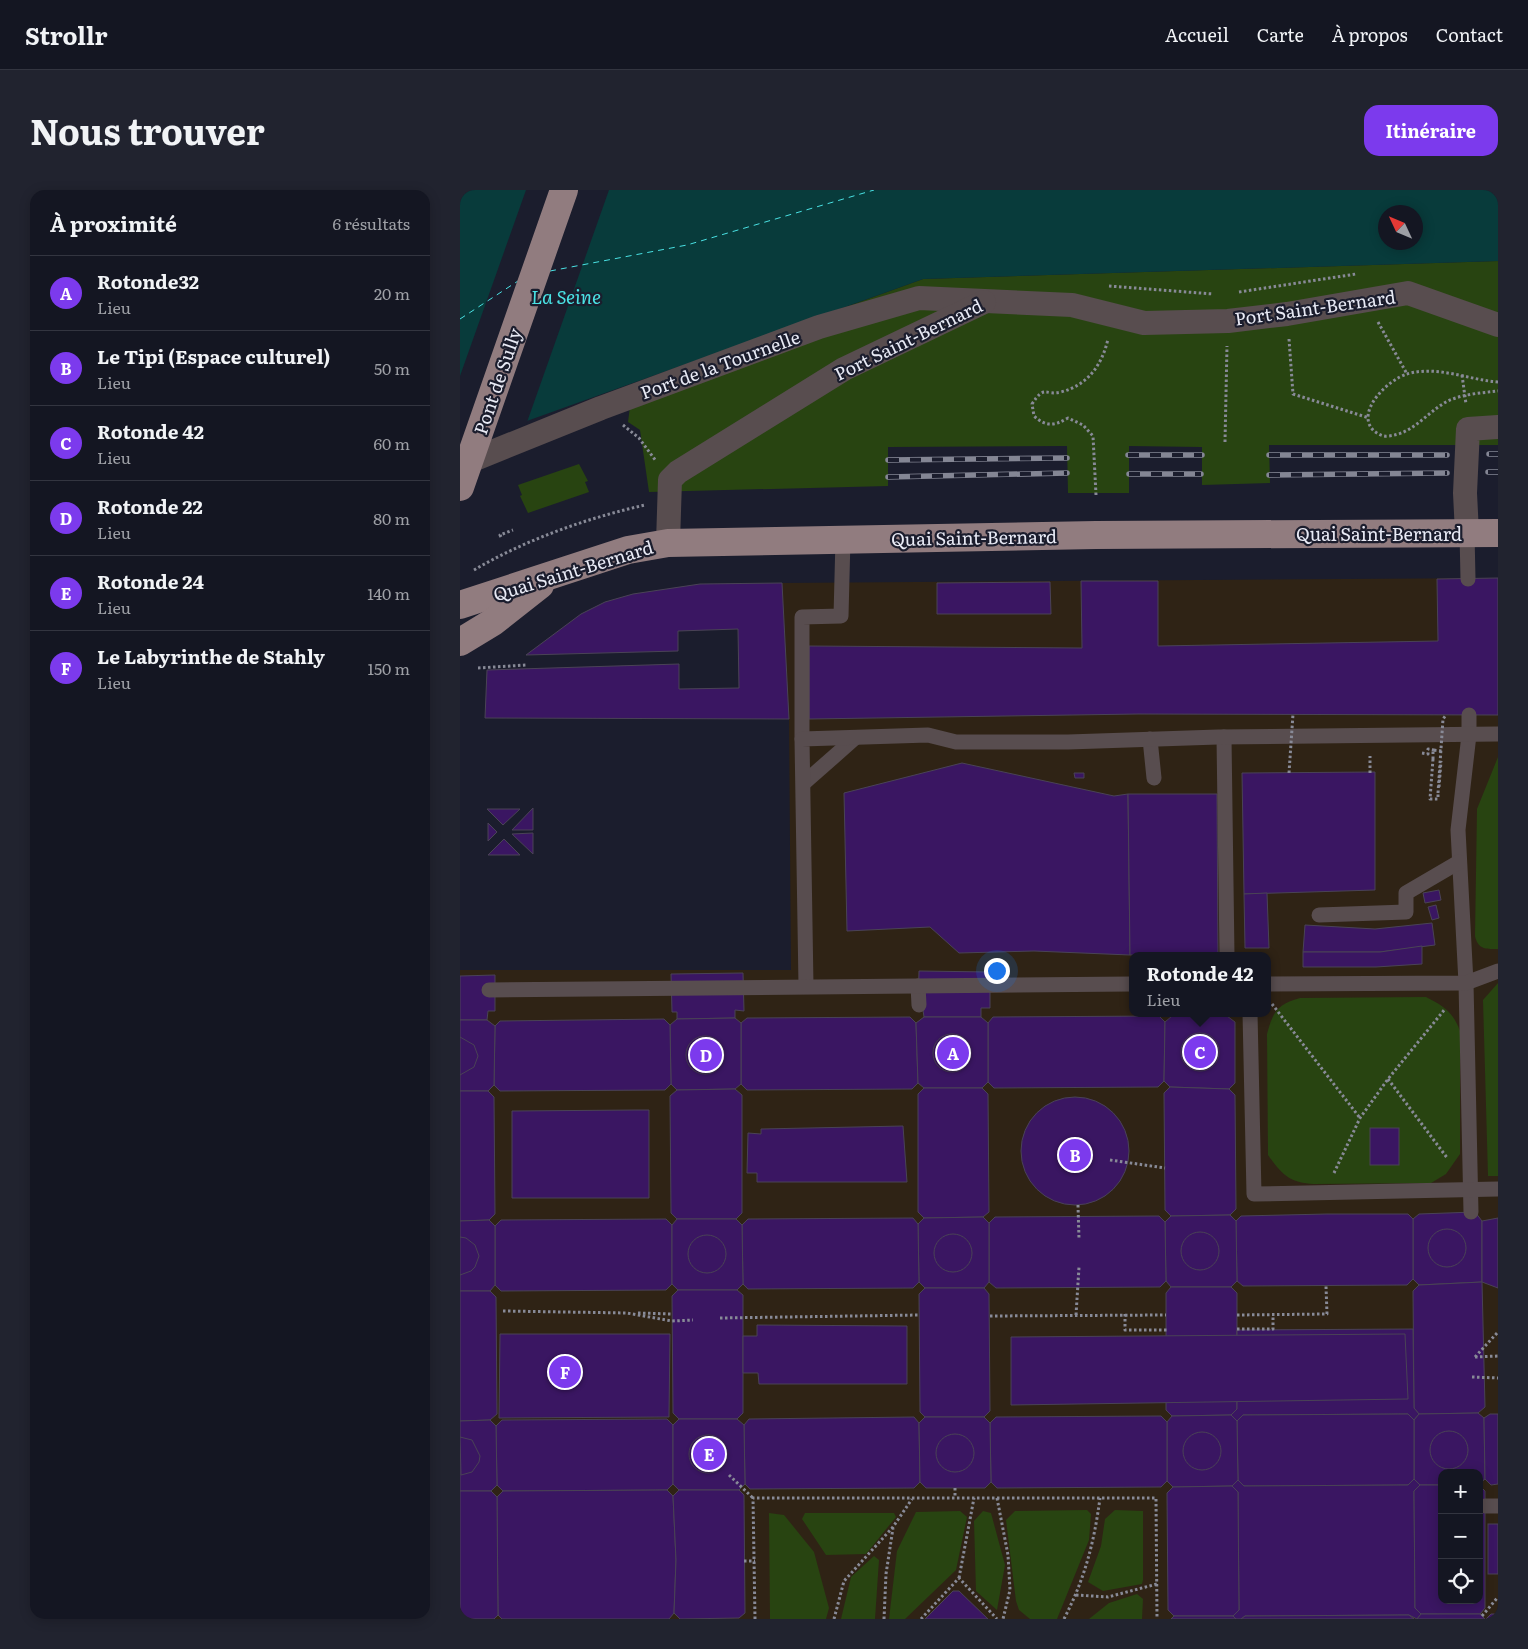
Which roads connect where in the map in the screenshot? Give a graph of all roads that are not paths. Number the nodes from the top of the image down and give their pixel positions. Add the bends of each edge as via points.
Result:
1 (564, 190) edge
2 (988, 300) junction
3 (1498, 325) edge
4 (1498, 428) edge
5 (460, 464) edge
6 (460, 487) edge
7 (1467, 533) junction
8 (1498, 533) edge
9 (843, 540) junction
10 (668, 543) junction
11 (556, 574) junction
12 (1468, 579) dead end
13 (460, 605) edge
14 (460, 642) edge
15 (1469, 715) dead end
16 (1498, 734) edge
17 (1469, 735) junction
18 (1224, 737) junction
19 (855, 738) junction
20 (802, 739) junction
21 (1150, 739) junction
22 (1154, 778) dead end
23 (804, 783) junction
24 (1459, 862) junction
25 (1319, 915) dead end
26 (1227, 952) edge
27 (1498, 971) edge
28 (1466, 983) junction
29 (1129, 984) edge
30 (1271, 984) edge
31 (806, 986) junction
32 (918, 986) junction
33 (490, 990) dead end
34 (919, 1005) dead end
35 (1250, 1017) edge
36 (1470, 1189) junction
37 (1498, 1190) edge
38 (1471, 1212) dead end

1 - 6 main road, Pont de Sully, bridge
2 - 3 street, Port Saint-Bernard via 1072,305 1144,323 1287,314 1408,293
2 - 5 street, Port de la Tournelle via 919,298 819,327
2 - 10 street, Port Saint-Bernard via 844,368 678,472 670,480
4 - 7 street via 1468,429
7 - 8 main road, Quai Saint-Bernard
7 - 9 main road, Quai Saint-Bernard
7 - 12 lane
9 - 10 main road, Quai Saint-Bernard
9 - 20 lane via 841,616 802,617
10 - 11 main road, Quai Saint-Bernard via 628,550
11 - 13 main road, Quai Saint-Bernard
11 - 14 main road via 493,622
15 - 17 lane
16 - 17 lane
17 - 18 lane
17 - 24 lane via 1458,830
18 - 21 lane
18 - 26 lane
19 - 20 lane
19 - 21 lane via 928,735 956,742
19 - 23 lane
20 - 23 lane
21 - 22 lane
23 - 31 lane
24 - 25 lane via 1406,893 1406,912
24 - 28 lane
27 - 28 lane
28 - 30 lane
28 - 36 lane
29 - 32 lane
31 - 32 lane
31 - 33 lane
32 - 34 lane
35 - 36 lane via 1254,1194
36 - 37 lane
36 - 38 lane

